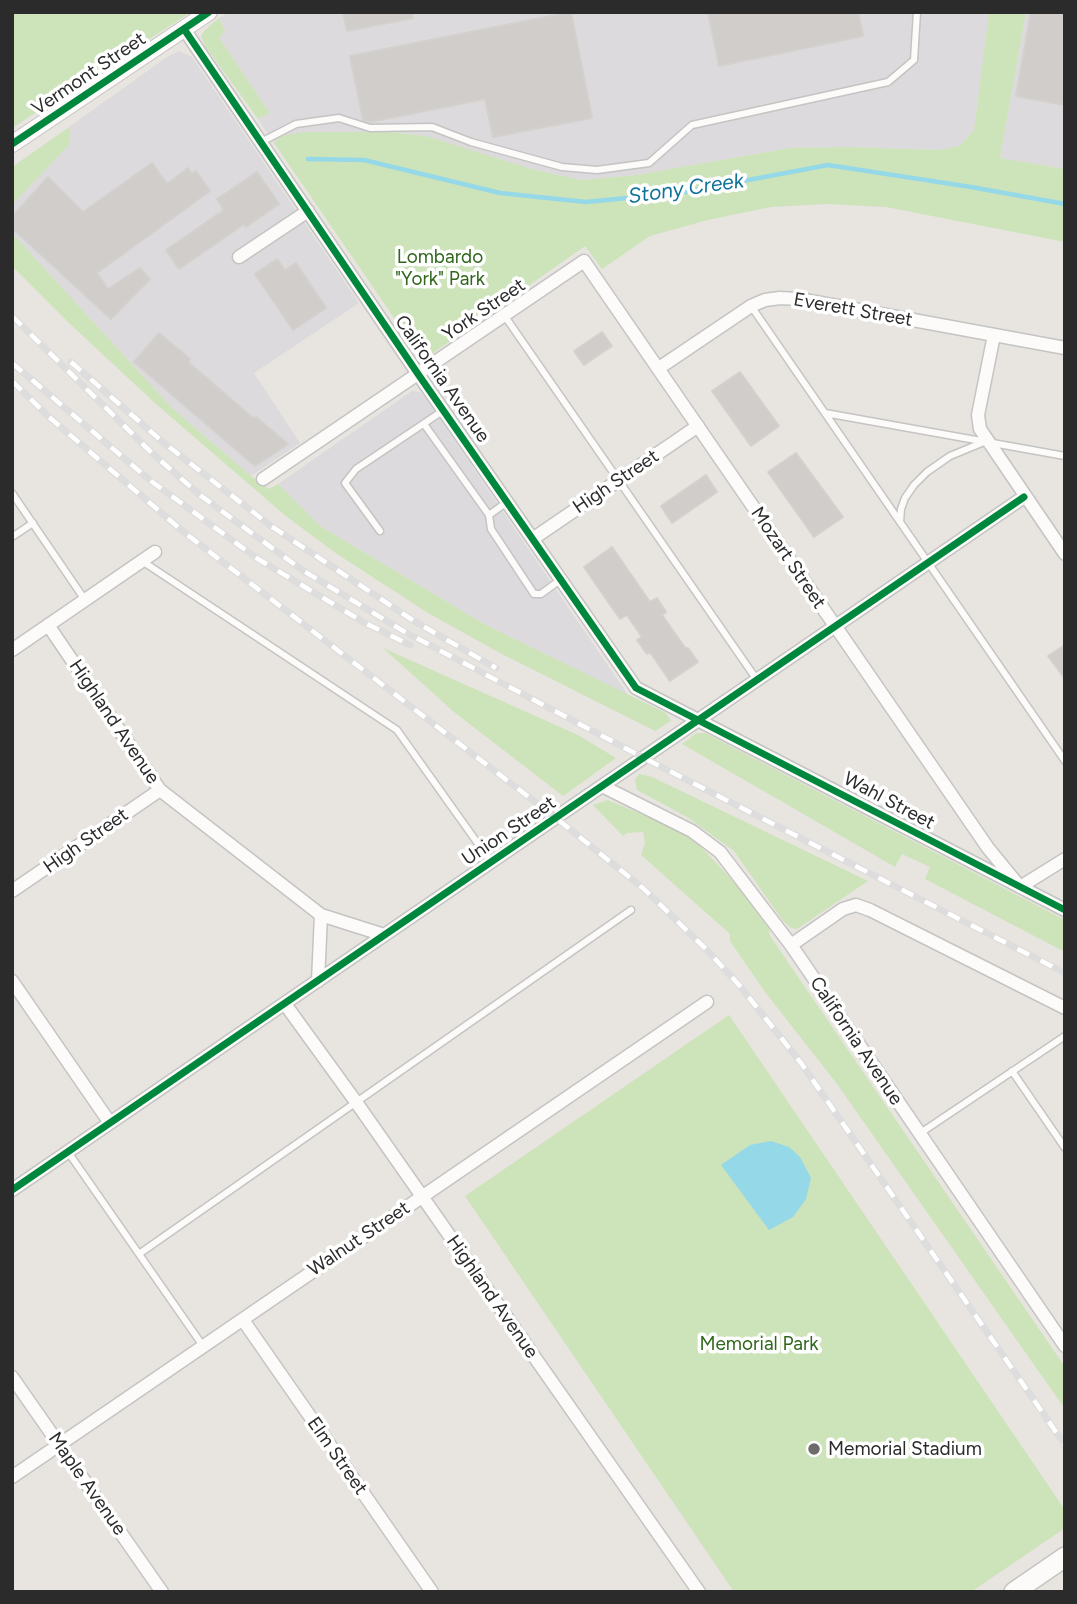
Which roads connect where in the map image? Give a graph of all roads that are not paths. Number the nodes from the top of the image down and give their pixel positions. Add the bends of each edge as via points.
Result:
1 (209, 12) edge
2 (917, 12) edge
3 (184, 29) junction
4 (261, 142) junction
5 (12, 144) edge
6 (308, 211) junction
7 (239, 257) dead end
8 (584, 261) joint
9 (751, 306) junction
10 (504, 315) junction
11 (994, 335) junction
12 (1065, 348) edge
13 (659, 368) junction
14 (418, 374) junction
15 (444, 410) junction
16 (825, 412) junction
17 (424, 424) junction
18 (698, 426) junction
19 (988, 441) junction
20 (1065, 456) edge
21 (263, 479) dead end
22 (618, 481) junction
23 (12, 493) edge
24 (1024, 497) junction
25 (508, 501) junction
26 (489, 515) junction
27 (900, 522) junction
28 (33, 523) junction
29 (380, 531) dead end
30 (12, 537) edge
31 (534, 538) junction
32 (155, 551) dead end
33 (1065, 554) edge
34 (142, 561) junction
35 (928, 563) junction
36 (562, 579) junction
37 (85, 600) junction
38 (48, 625) junction
39 (835, 626) junction
40 (12, 650) edge
41 (757, 680) junction
42 (699, 719) junction
43 (1065, 761) edge
44 (602, 786) junction
45 (160, 790) junction
46 (1065, 859) edge
47 (491, 862) junction
48 (1020, 887) junction
49 (12, 891) edge
50 (631, 910) dead end
51 (1065, 910) edge
52 (321, 915) junction
53 (384, 935) junction
54 (791, 945) junction
55 (12, 981) edge
56 (318, 981) junction
57 (707, 1002) dead end
58 (285, 1004) junction
59 (1065, 1008) edge
60 (1065, 1036) edge
61 (1012, 1071) junction
62 (356, 1102) junction
63 (110, 1123) junction
64 (919, 1134) junction
65 (1065, 1148) edge
66 (68, 1152) junction
67 (12, 1190) edge
68 (422, 1196) junction
69 (139, 1254) junction
70 (243, 1320) junction
71 (1065, 1346) edge
72 (203, 1347) junction
73 (12, 1377) edge
74 (59, 1445) junction
75 (12, 1477) edge
76 (1065, 1557) edge
77 (162, 1592) edge
78 (432, 1592) edge
79 (699, 1592) edge
80 (1014, 1592) edge

1 - 3 street, Vermont Street
2 - 4 lane via 914,60 888,82 692,125 649,163 597,170 562,167 432,127 370,128 339,118 296,124
3 - 4 street, California Avenue
3 - 5 street, Vermont Street
4 - 6 street, California Avenue
6 - 7 street
6 - 14 street, California Avenue
8 - 10 street, York Street
8 - 13 street, Mozart Street
9 - 11 street, Everett Street via 765,300 800,299
9 - 13 street, Everett Street
9 - 16 lane
10 - 14 street, York Street
10 - 22 lane
11 - 12 street, Everett Street
11 - 19 street via 978,415
13 - 18 street, Mozart Street
14 - 15 street, California Avenue
14 - 21 street, York Street
15 - 17 lane
15 - 25 street, California Avenue
16 - 19 lane
16 - 27 lane
17 - 26 lane
17 - 29 lane via 356,469 345,483
18 - 22 street, High Street
18 - 39 street, Mozart Street
19 - 20 lane
19 - 24 street
19 - 27 lane via 950,456 927,472 905,498
22 - 31 street, High Street
22 - 41 lane
23 - 28 lane
24 - 33 street
24 - 35 street, Union Street
25 - 26 lane
25 - 31 street, California Avenue
26 - 36 lane via 491,529 534,594
27 - 35 lane
28 - 30 lane
28 - 37 lane
31 - 36 street, California Avenue
32 - 34 street
34 - 37 street
34 - 47 lane via 397,730
35 - 39 street, Union Street
35 - 43 lane
36 - 42 street, California Avenue via 636,688
37 - 38 street
38 - 40 street
38 - 45 street, Highland Avenue
39 - 41 street, Union Street
39 - 48 street, Mozart Street via 988,848
41 - 42 street, Union Street
42 - 44 street, Union Street
42 - 48 street, Wahl Street
44 - 47 street, Union Street
44 - 54 street, California Avenue via 692,831 720,852
45 - 49 street, High Street
45 - 52 street, Highland Avenue
46 - 48 street
47 - 53 street, Union Street
48 - 51 street, Wahl Street
50 - 62 lane
52 - 53 street, Highland Avenue
52 - 56 street
53 - 56 street, Union Street
54 - 59 street via 856,905
54 - 64 street, California Avenue
55 - 63 street
56 - 58 street, Union Street
57 - 68 street, Walnut Street
58 - 62 street, Highland Avenue
58 - 63 street, Union Street
60 - 61 lane
61 - 64 lane
61 - 65 lane
62 - 68 street, Highland Avenue
62 - 69 lane
63 - 66 street, Union Street
64 - 71 street, California Avenue
66 - 67 street, Union Street
66 - 69 lane
68 - 70 street, Walnut Street
68 - 79 street, Highland Avenue
69 - 72 lane
70 - 72 street, Walnut Street
70 - 78 street, Elm Street
72 - 74 street, Walnut Street
73 - 74 street, Maple Avenue
74 - 75 street, Walnut Street
74 - 77 street, Maple Avenue
76 - 80 main road

